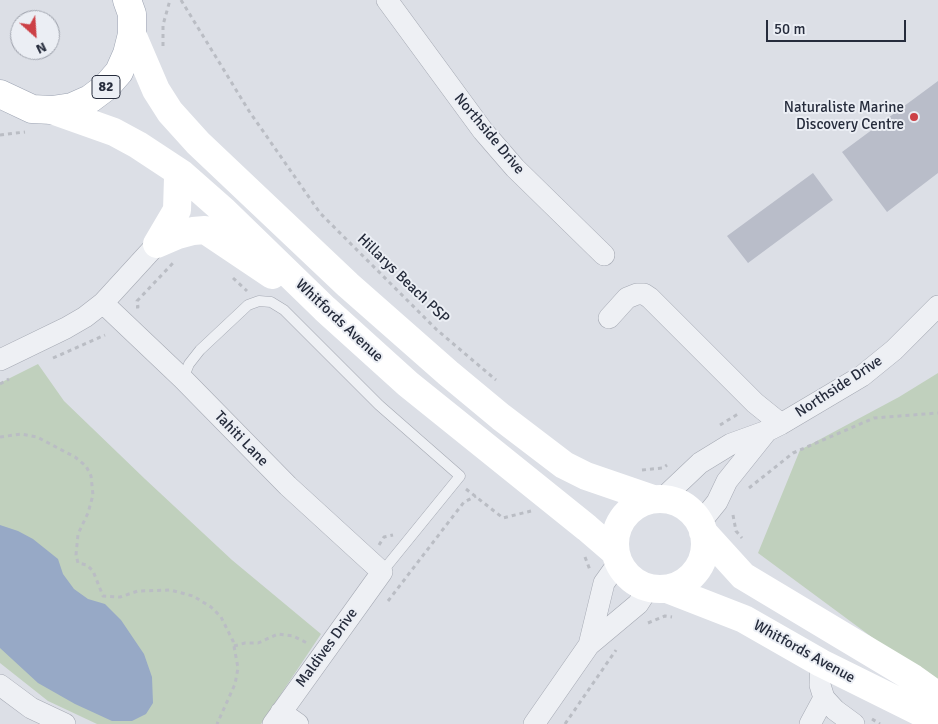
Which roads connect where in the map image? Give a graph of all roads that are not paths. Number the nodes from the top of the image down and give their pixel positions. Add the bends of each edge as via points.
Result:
1 (387, 0) edge
2 (133, 12) edge
3 (0, 94) edge
4 (42, 109) junction
5 (0, 116) edge
6 (182, 174) junction
7 (157, 244) junction
8 (604, 255) dead end
9 (103, 303) junction
10 (938, 306) edge
11 (325, 309) junction
12 (609, 318) dead end
13 (0, 360) edge
14 (183, 379) junction
15 (774, 428) junction
16 (658, 499) junction
17 (702, 527) junction
18 (617, 558) junction
19 (382, 572) junction
20 (658, 588) junction
21 (588, 645) junction
22 (821, 663) junction
23 (0, 685) edge
24 (938, 696) edge
25 (824, 698) junction
26 (846, 719) edge
27 (284, 720) edge
28 (938, 721) edge
29 (64, 724) edge
30 (534, 724) edge
31 (810, 724) edge

1 - 8 street, Northside Drive via 483,131 515,168
2 - 4 main road, 82 via 127,54 119,72 106,87 72,107
2 - 16 main road via 156,90 170,112 198,143 355,292 448,373 564,465 586,476
3 - 4 main road, Whitfords Avenue
4 - 5 main road, 82
4 - 6 main road, Whitfords Avenue via 114,132
6 - 7 main road via 178,178 177,210
6 - 11 main road, Whitfords Avenue
7 - 9 street
7 - 11 main road via 178,235 205,230
9 - 13 street via 86,317
9 - 14 street, Tahiti Lane
10 - 15 street, Northside Drive via 894,350 862,376
11 - 18 main road, Whitfords Avenue via 408,384 587,528
12 - 15 street, Northside Drive via 630,297 644,294 755,403
14 - 19 street, Tahiti Lane via 288,486
14 - 19 lane via 200,350 248,305 259,301 271,302 284,310 378,405 460,476
15 - 16 street, Northside Drive via 731,444 700,463
15 - 17 street, Northside Drive via 727,481
16 - 17 main road via 677,502 690,510
16 - 18 main road via 640,504 623,518 615,538
17 - 20 main road via 705,546 695,572 684,581
17 - 24 main road, Whitfords Avenue via 744,576
18 - 20 main road via 626,574 636,582
18 - 21 street via 604,584
19 - 27 street, Maldives Drive via 324,653
20 - 21 street
20 - 22 main road, Whitfords Avenue via 744,618
21 - 30 street
22 - 25 street via 820,685
22 - 28 main road, Whitfords Avenue
23 - 29 street via 31,708
25 - 26 street
25 - 31 street

